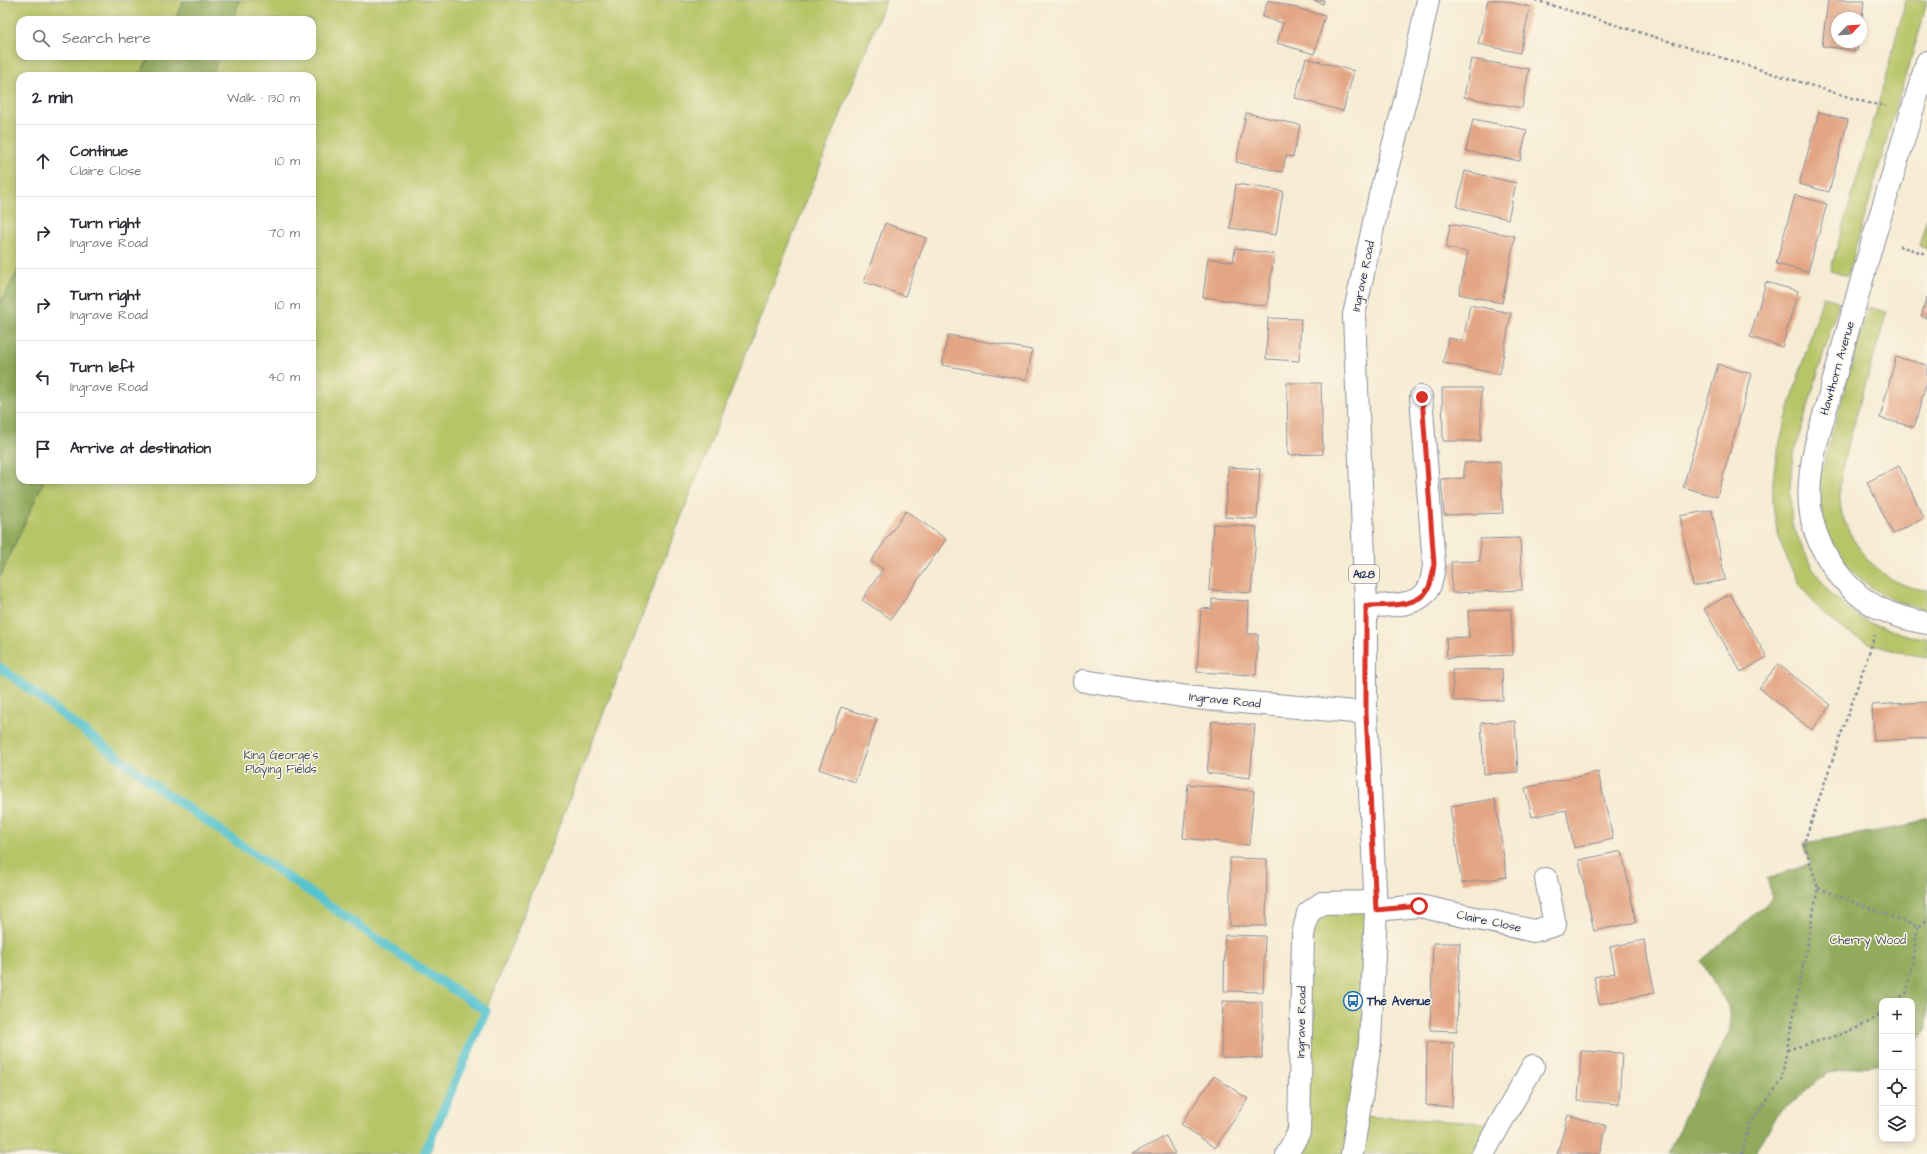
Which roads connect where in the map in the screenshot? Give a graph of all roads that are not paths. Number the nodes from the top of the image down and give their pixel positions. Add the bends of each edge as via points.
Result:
1 (1428, 0) edge
2 (1927, 62) edge
3 (1422, 397) dead end
4 (1366, 606) junction
5 (1927, 623) edge
6 (1084, 681) dead end
7 (1366, 713) junction
8 (1546, 879) dead end
9 (1376, 906) junction
10 (1533, 1066) dead end
11 (1287, 1154) edge
12 (1352, 1154) edge
13 (1483, 1154) edge

1 - 4 street, Ingrave Road / A128 via 1380,195 1354,315
2 - 5 street, Hawthorn Avenue via 1816,444 1809,488 1810,509 1816,535 1827,558 1860,595 1883,610 1909,620
3 - 4 street via 1434,564 1428,590 1418,599 1406,603
4 - 7 street, Ingrave Road / A128
6 - 7 street, Ingrave Road via 1196,698
7 - 9 street, Ingrave Road / A128
8 - 9 street, Claire Close via 1555,925 1534,931 1419,906
9 - 11 street, Ingrave Road via 1322,903 1308,913 1303,935 1299,1132
9 - 12 street, Ingrave Road / A128 via 1370,1042
10 - 13 street

